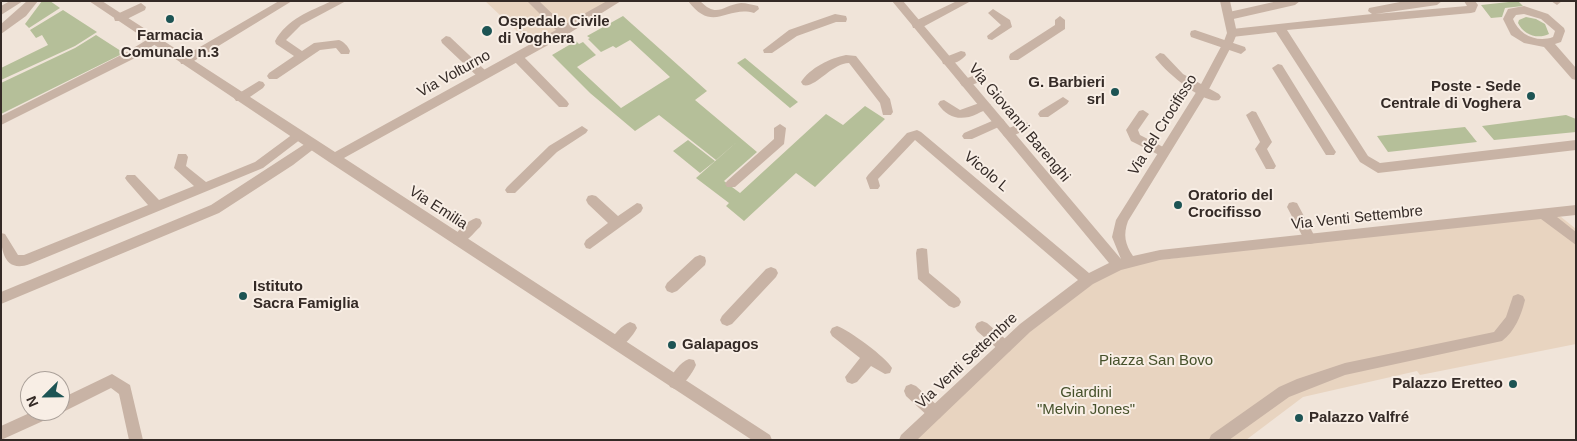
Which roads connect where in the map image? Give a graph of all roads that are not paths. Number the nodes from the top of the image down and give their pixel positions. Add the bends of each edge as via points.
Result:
1 (18, 1) edge
2 (33, 1) edge
3 (94, 1) edge
4 (287, 1) edge
5 (341, 1) edge
6 (532, 1) edge
7 (616, 1) edge
8 (693, 1) edge
9 (897, 1) edge
10 (966, 1) edge
11 (1225, 1) edge
12 (1295, 1) edge
13 (1437, 1) edge
14 (1469, 1) edge
15 (1260, 5) edge
16 (141, 7) dead end
17 (754, 9) dead end
18 (1, 10) edge
19 (992, 13) dead end
20 (1229, 16) junction
21 (119, 18) junction
22 (842, 19) dead end
23 (1060, 20) dead end
24 (1310, 24) junction
25 (917, 25) junction
26 (1280, 27) junction
27 (1, 30) edge
28 (564, 31) junction
29 (1195, 34) dead end
30 (992, 36) dead end
31 (153, 40) junction
32 (446, 40) dead end
33 (1229, 41) junction
34 (1547, 43) dead end
35 (345, 50) dead end
36 (768, 50) dead end
37 (1241, 50) dead end
38 (961, 54) dead end
39 (303, 57) junction
40 (517, 57) junction
41 (1014, 57) dead end
42 (1160, 57) dead end
43 (947, 61) junction
44 (185, 62) junction
45 (1278, 68) dead end
46 (483, 75) junction
47 (273, 76) dead end
48 (1576, 76) edge
49 (981, 77) dead end
50 (807, 82) dead end
51 (966, 83) junction
52 (259, 85) dead end
53 (1202, 91) junction
54 (1215, 97) dead end
55 (240, 98) junction
56 (1063, 102) dead end
57 (563, 104) dead end
58 (944, 104) dead end
59 (984, 105) junction
60 (887, 112) dead end
61 (1044, 114) dead end
62 (1143, 114) dead end
63 (1252, 115) dead end
64 (1, 121) edge
65 (999, 122) junction
66 (1024, 126) dead end
67 (780, 128) dead end
68 (582, 130) dead end
69 (1008, 133) junction
70 (297, 136) junction
71 (968, 136) dead end
72 (310, 145) junction
73 (1576, 145) edge
74 (1163, 152) junction
75 (1330, 152) dead end
76 (182, 157) dead end
77 (333, 159) junction
78 (1270, 166) dead end
79 (131, 178) dead end
80 (731, 184) dead end
81 (874, 186) dead end
82 (205, 188) junction
83 (511, 190) dead end
84 (592, 200) dead end
85 (157, 207) junction
86 (1293, 207) dead end
87 (637, 208) dead end
88 (1576, 210) edge
89 (1544, 214) junction
90 (476, 223) dead end
91 (617, 223) junction
92 (1, 238) edge
93 (1310, 239) junction
94 (458, 240) junction
95 (1576, 240) edge
96 (590, 244) dead end
97 (922, 253) dead end
98 (700, 261) dead end
99 (1123, 263) junction
100 (771, 273) dead end
101 (1088, 280) junction
102 (672, 288) dead end
103 (1, 298) edge
104 (1518, 300) dead end
105 (954, 302) dead end
106 (727, 320) dead end
107 (982, 326) dead end
108 (630, 328) dead end
109 (838, 332) dead end
110 (616, 343) junction
111 (1005, 347) junction
112 (871, 356) junction
113 (689, 365) dead end
114 (885, 368) dead end
115 (852, 377) dead end
116 (675, 382) junction
117 (911, 391) dead end
118 (70, 401) edge
119 (935, 413) junction
120 (28, 421) edge
121 (1, 434) edge
122 (1226, 437) edge
123 (136, 440) edge
124 (765, 440) edge
125 (906, 440) edge

1 - 18 street
2 - 27 street
3 - 21 street, Via Emilia
4 - 44 street
5 - 39 street via 291,25 282,34 280,41
6 - 28 street
7 - 28 street, Via Volturno
8 - 17 street via 708,13 717,14 739,1
9 - 25 street, Via Giovanni Barenghi
10 - 25 street
11 - 20 street
12 - 15 street
13 - 24 street
14 - 24 street via 1473,5 1471,9
15 - 20 street
16 - 21 street
19 - 30 street via 1007,27
20 - 33 street
21 - 31 street, Via Emilia
22 - 36 street via 835,18 793,33
23 - 41 street via 1061,26
24 - 26 street
25 - 43 street, Via Giovanni Barenghi
26 - 33 street
26 - 73 street via 1364,160 1378,168
28 - 40 street, Via Volturno
29 - 33 street
31 - 44 street, Via Emilia
31 - 64 street via 132,55
32 - 46 street
33 - 37 street
33 - 53 street, Via del Crocifisso
34 - 48 street
35 - 39 street via 339,44 318,46
38 - 43 street
39 - 47 street
40 - 46 street, Via Volturno
40 - 57 street
42 - 53 street via 1179,77
43 - 51 street, Via Giovanni Barenghi
44 - 55 street, Via Emilia
45 - 75 street
46 - 77 street, Via Volturno
49 - 51 street
50 - 60 street via 828,66 852,59 886,102
51 - 59 street, Via Giovanni Barenghi
52 - 55 street
53 - 54 street
53 - 74 street, Via del Crocifisso
55 - 70 street, Via Emilia
56 - 61 street
58 - 59 street via 954,115 960,116
59 - 65 street, Via Giovanni Barenghi
62 - 74 street via 1132,130 1135,138
63 - 78 street via 1266,142 1261,149
65 - 69 street, Via Giovanni Barenghi
65 - 71 street
66 - 69 street
67 - 80 street via 780,140
68 - 83 street via 553,149
69 - 99 street, Via Giovanni Barenghi
70 - 72 street, Via Emilia
70 - 82 street via 259,165
72 - 77 street, Via Emilia
72 - 103 street via 215,209
74 - 99 street, Via del Crocifisso via 1117,232
76 - 82 street via 180,168
77 - 94 street, Via Emilia
79 - 85 street
81 - 101 street, Vicolo L via 872,178 911,136 917,135
82 - 85 street
84 - 91 street
85 - 92 street via 25,260 15,261
86 - 93 street
87 - 91 street
88 - 89 street, Via Venti Settembre
89 - 93 street, Via Venti Settembre
89 - 95 street
90 - 94 street
91 - 96 street
93 - 99 street, Via Venti Settembre
94 - 110 street, Via Emilia
97 - 105 street via 922,275
98 - 102 street
99 - 101 street, Via Venti Settembre
100 - 106 street
101 - 111 street, Via Venti Settembre
104 - 122 street via 1506,330 1496,337 1345,369 1284,392
107 - 111 street
108 - 110 street
109 - 112 street
110 - 116 street, Via Emilia
111 - 119 street, Via Venti Settembre
112 - 114 street
112 - 115 street
113 - 116 street
116 - 124 street, Via Emilia
117 - 119 street
118 - 123 street via 112,381 126,390
119 - 125 street, Via Venti Settembre
120 - 121 street

